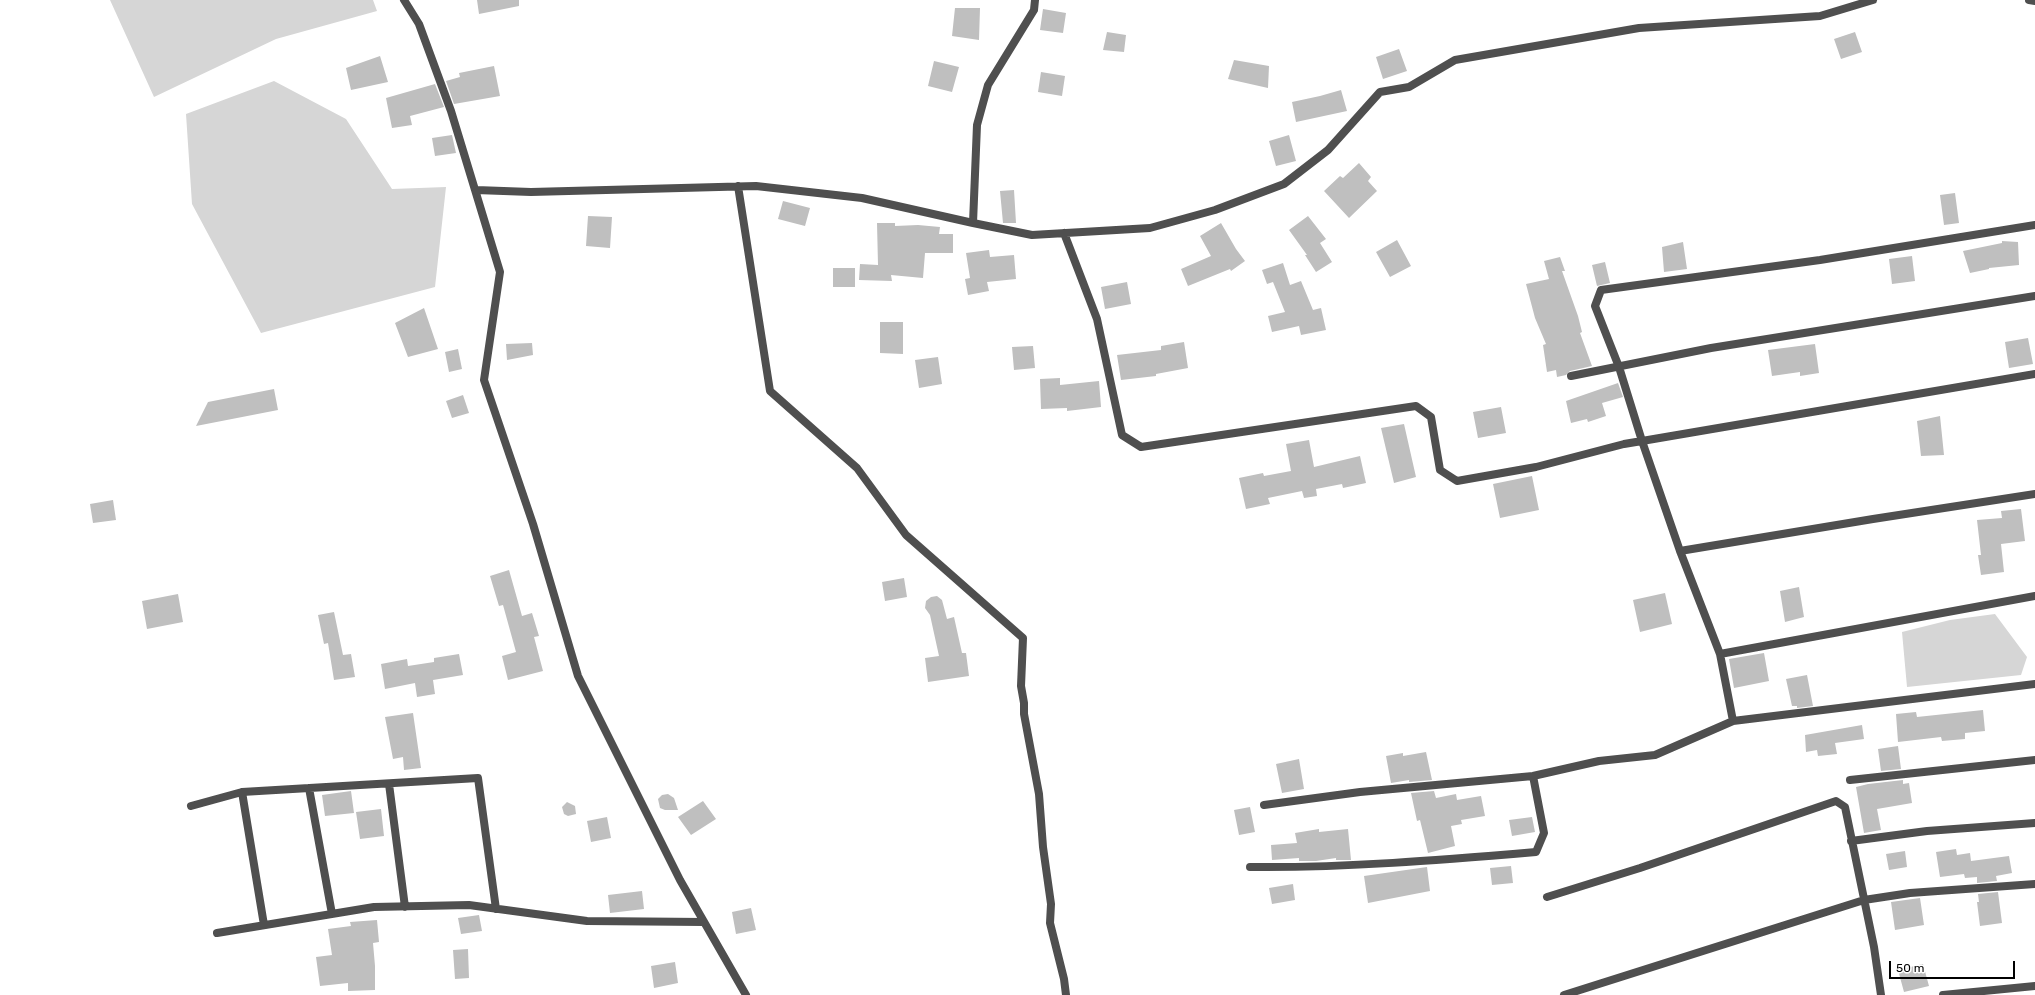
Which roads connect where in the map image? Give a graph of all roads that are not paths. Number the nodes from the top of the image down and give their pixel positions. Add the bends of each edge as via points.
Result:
1 (404, 0) edge
2 (1035, 0) edge
3 (1873, 0) edge
4 (2029, 0) edge
5 (2035, 0) edge
6 (738, 186) junction
7 (476, 190) junction
8 (973, 223) junction
9 (2035, 225) edge
10 (1064, 233) junction
11 (2035, 296) edge
12 (1619, 367) junction
13 (2035, 374) edge
14 (1571, 376) dead end
15 (1642, 441) junction
16 (2035, 494) edge
17 (1680, 551) junction
18 (2035, 596) edge
19 (1720, 654) junction
20 (2035, 684) edge
21 (2012, 687) junction
22 (2035, 689) edge
23 (1733, 720) junction
24 (2035, 760) edge
25 (1533, 776) junction
26 (1850, 780) dead end
27 (389, 784) junction
28 (309, 788) junction
29 (242, 792) junction
30 (1264, 805) dead end
31 (191, 806) dead end
32 (2035, 823) edge
33 (1851, 841) junction
34 (1250, 868) dead end
35 (2035, 884) edge
36 (1547, 897) dead end
37 (1864, 900) junction
38 (405, 907) junction
39 (496, 909) junction
40 (332, 914) junction
41 (704, 922) junction
42 (264, 925) junction
43 (217, 933) dead end
44 (2035, 986) edge
45 (746, 995) edge
46 (1066, 995) edge
47 (1564, 995) edge
48 (1881, 995) edge
49 (1942, 995) edge

1 - 7 street via 419,24 451,111
2 - 8 street via 1034,10 988,86 977,125
3 - 10 street via 1820,16 1639,28 1455,60 1409,87 1380,92 1328,150 1284,184 1215,210 1150,228
4 - 5 street
6 - 7 street via 531,192
6 - 8 street via 862,198
6 - 46 street via 770,391 857,468 906,535 1023,638 1021,686 1024,714 1039,794 1051,904 1050,923
7 - 41 street via 500,272 484,380 533,524 578,676 680,880
8 - 10 street via 1032,235
9 - 12 street via 1820,260 1601,290 1595,306
10 - 15 street via 1098,319 1122,435 1141,447 1416,406 1431,417 1440,470 1457,481 1536,467
11 - 12 street via 1711,348
12 - 14 street
12 - 15 street
13 - 15 street
15 - 17 street
16 - 17 street
17 - 19 street
18 - 19 street
19 - 23 street
20 - 21 street
21 - 22 street
21 - 23 street
23 - 25 street via 1655,755 1599,761
24 - 26 street
25 - 30 street via 1360,792
25 - 34 street via 1544,833 1536,852 1446,860
27 - 28 street
27 - 38 street
27 - 39 street via 478,778
28 - 29 street
28 - 40 street
29 - 31 street
29 - 42 street
32 - 33 street via 1927,831
33 - 36 street via 1845,806 1836,801
33 - 37 street
35 - 37 street via 1910,893
37 - 47 street
37 - 48 street
38 - 39 street via 470,905
38 - 40 street via 374,907
39 - 41 street via 587,920
40 - 42 street
41 - 45 street
42 - 43 street
44 - 49 street

